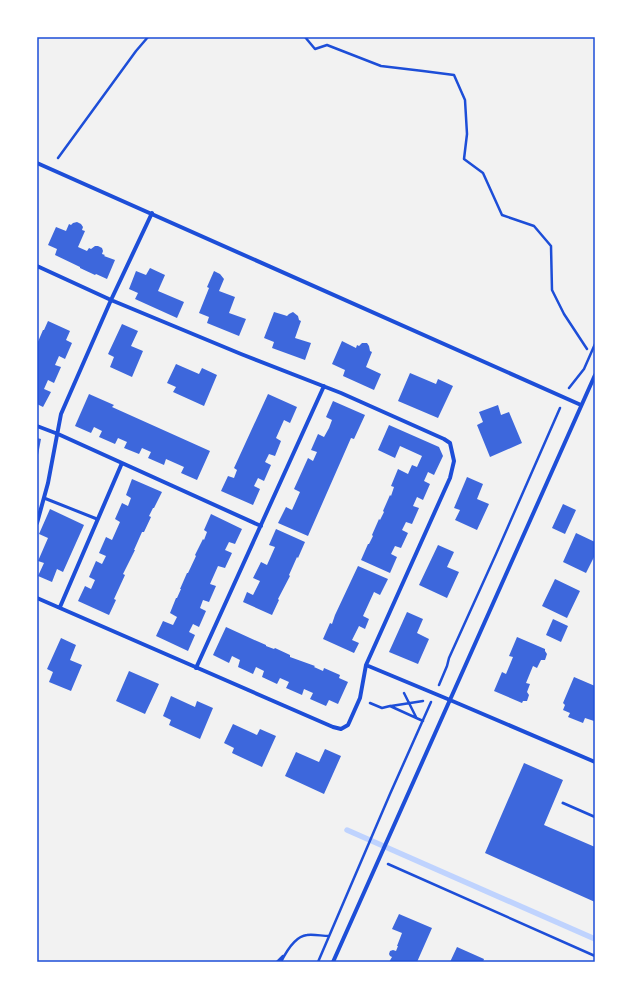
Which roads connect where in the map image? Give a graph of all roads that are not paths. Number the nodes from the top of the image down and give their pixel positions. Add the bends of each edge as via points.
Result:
1 (37, 162) edge
2 (152, 213) junction
3 (37, 266) edge
4 (111, 300) junction
5 (595, 375) edge
6 (324, 386) junction
7 (581, 405) junction
8 (37, 426) edge
9 (58, 434) junction
10 (122, 464) junction
11 (44, 498) junction
12 (97, 519) junction
13 (37, 523) edge
14 (261, 526) junction
15 (37, 598) edge
16 (60, 607) junction
17 (366, 665) junction
18 (196, 668) junction
19 (450, 700) junction
20 (595, 762) edge
21 (563, 803) dead end
22 (595, 817) edge
23 (333, 962) edge

1 - 2 street
2 - 4 street
2 - 7 street
3 - 4 street
4 - 6 street
4 - 9 street via 61,414
5 - 7 street
6 - 14 street
6 - 17 street via 444,439 450,443 454,461 450,478
7 - 19 street
8 - 9 street
9 - 10 street
9 - 11 street
10 - 12 street
10 - 14 street
11 - 12 lane
11 - 13 street
12 - 16 street
14 - 18 street
15 - 16 street
16 - 18 street
17 - 18 street via 360,698 348,725 341,728 333,727
17 - 19 street
19 - 20 street
19 - 23 street
21 - 22 lane

